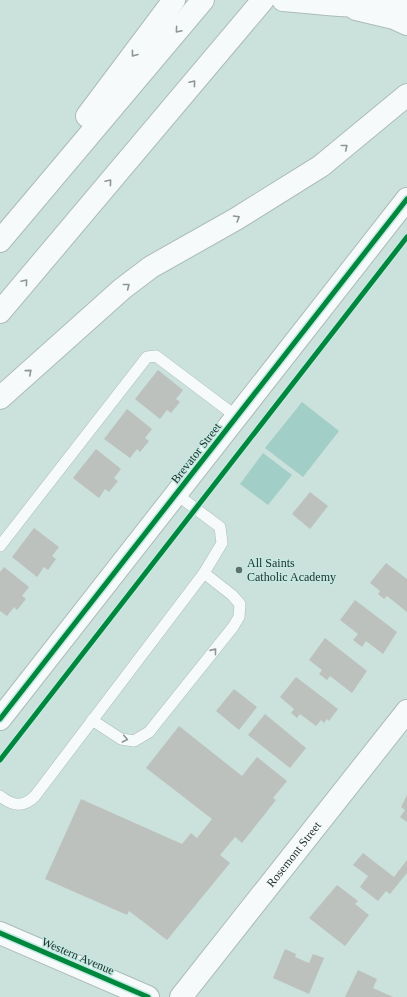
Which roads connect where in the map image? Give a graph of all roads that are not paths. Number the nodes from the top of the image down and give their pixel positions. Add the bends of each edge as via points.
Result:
1 (174, 0) edge
2 (203, 0) edge
3 (262, 0) edge
4 (283, 0) edge
5 (407, 1) edge
6 (347, 7) junction
7 (407, 24) edge
8 (407, 95) edge
9 (407, 199) edge
10 (0, 232) edge
11 (0, 241) edge
12 (0, 312) edge
13 (0, 398) edge
14 (237, 417) junction
15 (176, 494) junction
16 (0, 546) edge
17 (204, 573) junction
18 (407, 711) edge
19 (0, 719) edge
20 (92, 720) junction
21 (0, 796) edge
22 (0, 933) edge
23 (148, 997) edge
24 (181, 997) edge

1 -> 10 main road
2 -> 11 main road
12 -> 3 main road
4 - 6 main road
5 - 6 main road via 390,5
6 - 7 main road via 394,18
13 -> 8 main road via 122,289 152,267 321,166
9 - 14 main road, Brevator Street
14 - 15 main road, Brevator Street
14 - 16 lane via 158,357 147,357
15 - 17 lane via 220,527 222,543
15 - 19 main road, Brevator Street
17 - 20 lane
20 -> 17 lane via 121,739 134,741 149,732 234,627 239,617 240,604
18 - 24 main road, Rosemont Street
20 - 21 lane via 29,802 16,806
22 - 23 main road, Western Avenue

